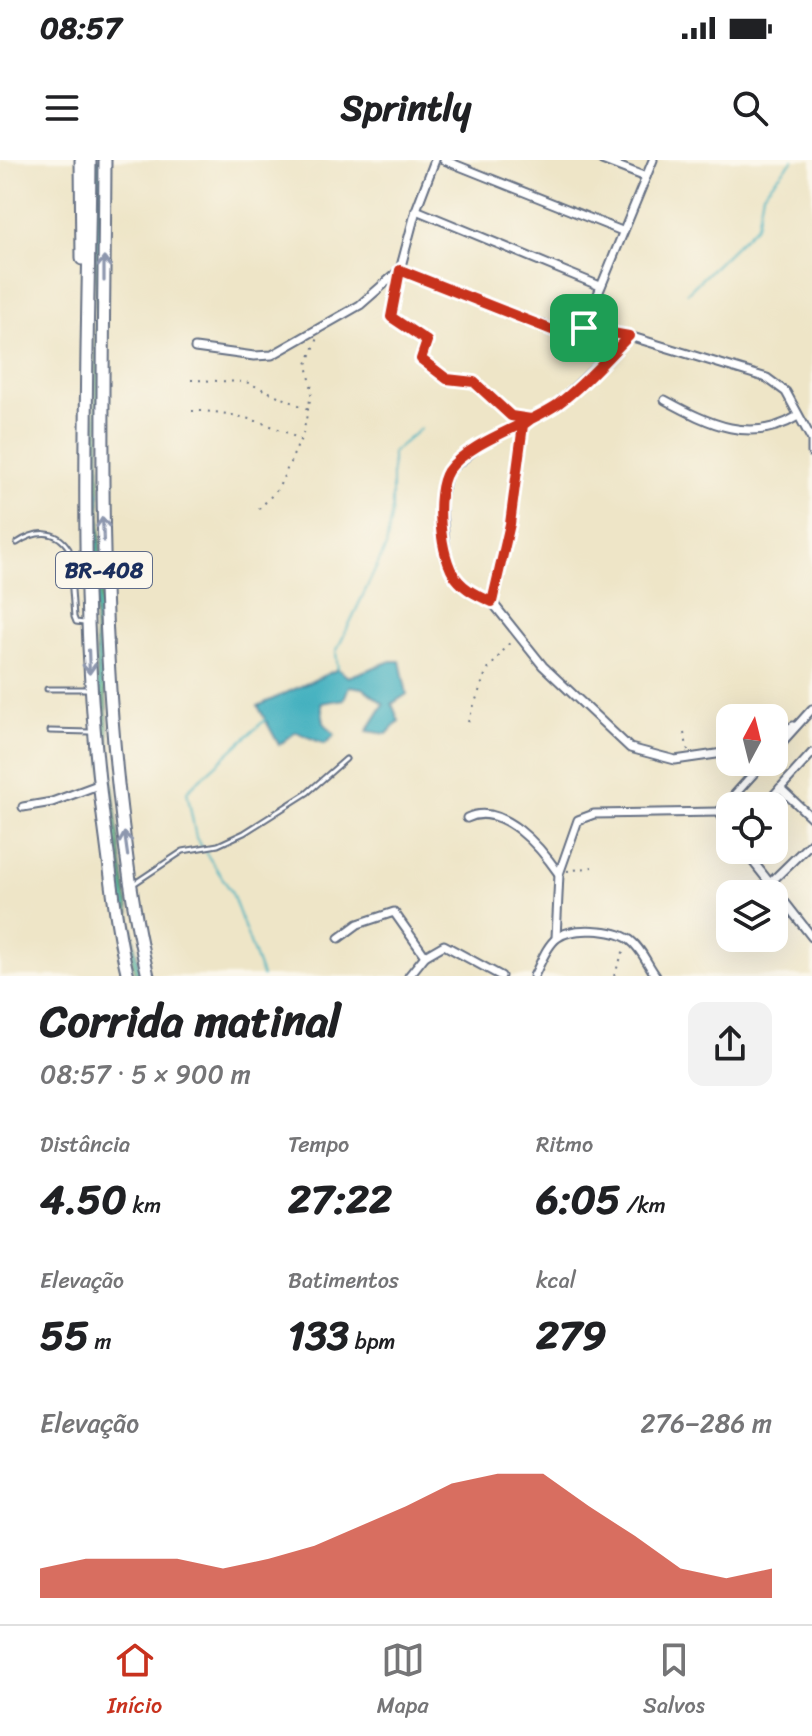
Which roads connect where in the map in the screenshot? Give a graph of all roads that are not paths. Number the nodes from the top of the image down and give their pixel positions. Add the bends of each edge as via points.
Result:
1 (81, 160) edge
2 (90, 160) edge
3 (105, 160) edge
4 (435, 160) edge
5 (444, 160) edge
6 (602, 160) edge
7 (653, 160) edge
8 (646, 177) junction
9 (416, 210) junction
10 (622, 231) junction
11 (400, 270) junction
12 (600, 286) junction
13 (581, 331) junction
14 (629, 336) junction
15 (195, 348) dead end
16 (88, 388) junction
17 (665, 400) dead end
18 (798, 416) junction
19 (523, 425) junction
20 (811, 437) edge
21 (812, 453) edge
22 (17, 543) dead end
23 (492, 602) junction
24 (88, 623) junction
25 (47, 689) dead end
26 (91, 689) junction
27 (812, 709) edge
28 (799, 723) junction
29 (788, 729) edge
30 (50, 731) dead end
31 (94, 732) junction
32 (788, 735) edge
33 (812, 753) edge
34 (716, 754) edge
35 (346, 759) dead end
36 (751, 776) edge
37 (98, 785) junction
38 (780, 788) junction
39 (737, 792) edge
40 (776, 792) edge
41 (23, 807) dead end
42 (716, 812) edge
43 (467, 818) dead end
44 (812, 818) edge
45 (812, 842) edge
46 (559, 874) junction
47 (773, 880) edge
48 (131, 884) junction
49 (788, 906) edge
50 (811, 932) edge
51 (339, 938) dead end
52 (556, 938) junction
53 (425, 956) junction
54 (125, 976) edge
55 (148, 976) edge
56 (409, 976) edge
57 (501, 976) edge
58 (534, 976) edge
59 (656, 976) edge

1 - 16 highway
2 - 16 highway, BR-408
48 -> 3 highway, BR-408 via 107,683
4 - 9 street
5 - 10 street
6 - 8 street
7 - 8 street
8 - 10 street
9 - 11 street
9 - 12 street
10 - 12 street
11 - 13 street via 560,334 570,337
11 - 15 street via 360,305 264,356
12 - 13 street
13 - 14 street
14 - 18 street via 767,378 786,392
14 - 19 street via 574,391
16 - 24 highway, BR-408
17 - 18 street via 709,424 738,430 762,431
18 - 20 street
19 - 23 street via 514,502
19 - 23 street via 458,460 443,482 446,556 454,577
20 - 21 street
22 - 24 lane via 45,533 65,543 74,617
23 - 34 street via 516,637 630,748 675,760
24 -> 26 highway, BR-408
25 - 26 lane
26 - 31 highway, BR-408
27 - 28 street
28 - 29 street
28 - 32 street
30 - 31 lane
31 - 37 highway, BR-408
33 - 38 street
35 - 48 lane via 307,793 244,833 172,857 149,877
36 - 39 street
37 - 41 street
37 - 54 highway, BR-408 via 108,894
38 - 40 street
38 - 44 street
42 - 46 street via 583,816 572,830
43 - 46 street via 484,813 520,831
45 - 47 street
46 - 52 street
48 - 55 highway, BR-408
49 - 50 street
51 - 53 street via 358,924 394,912
52 - 58 street
52 - 59 street via 614,933 628,939
53 - 56 street
53 - 57 street via 444,945

